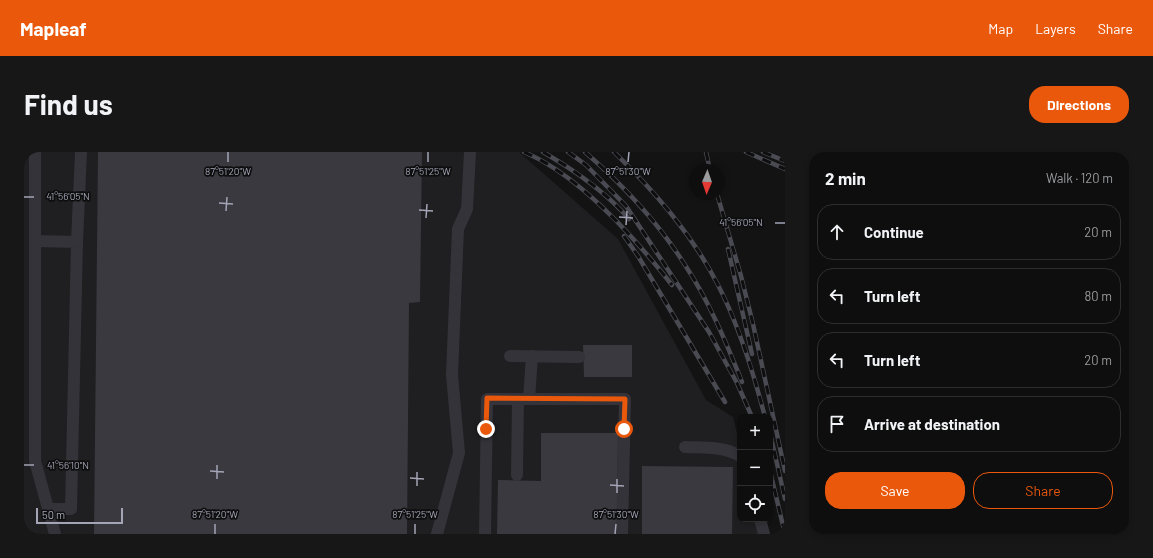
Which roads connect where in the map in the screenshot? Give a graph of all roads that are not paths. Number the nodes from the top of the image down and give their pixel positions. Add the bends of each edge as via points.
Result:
1 (35, 152) edge
2 (81, 152) edge
3 (470, 152) edge
4 (35, 241) junction
5 (77, 242) junction
6 (510, 356) dead end
7 (532, 356) junction
8 (579, 357) dead end
9 (524, 399) junction
10 (685, 447) dead end
11 (737, 454) edge
12 (517, 476) dead end
13 (48, 509) junction
14 (761, 522) edge
15 (55, 534) edge
16 (437, 534) edge
17 (485, 534) edge
18 (622, 534) edge
19 (764, 534) edge

1 - 4 lane
2 - 5 lane
3 - 16 lane via 467,208 458,229 452,375 459,453
4 - 5 lane
4 - 13 lane via 35,461
5 - 13 lane via 72,509
6 - 7 lane
7 - 8 lane
7 - 9 lane
9 - 12 lane
9 - 17 lane via 487,398
9 - 18 lane via 625,399
10 - 11 lane via 717,448
13 - 15 lane
14 - 19 lane

